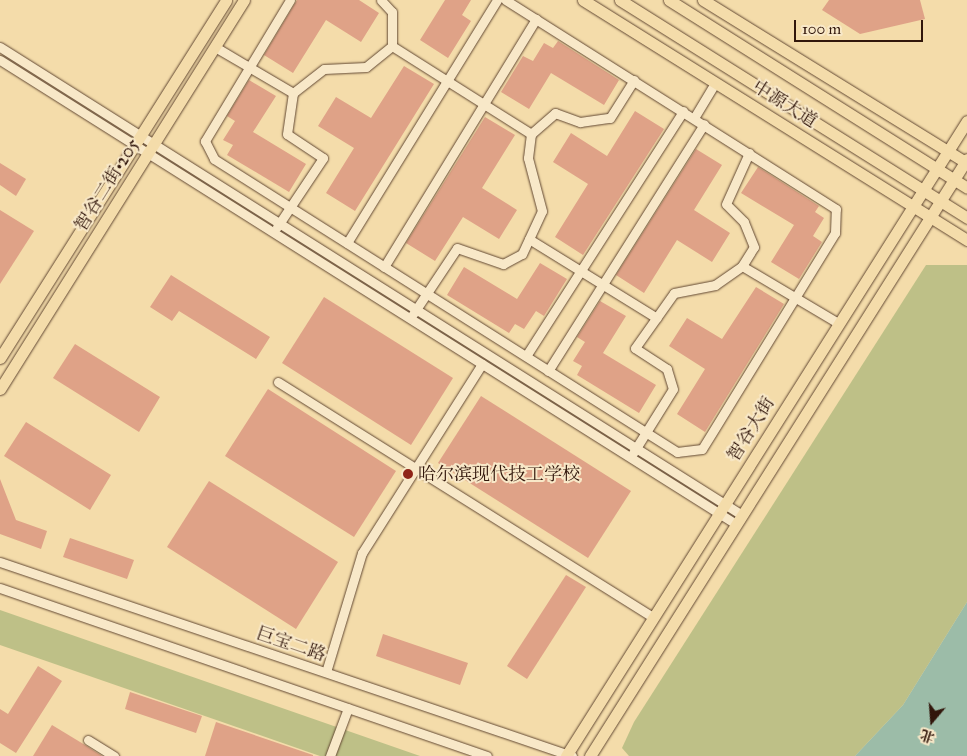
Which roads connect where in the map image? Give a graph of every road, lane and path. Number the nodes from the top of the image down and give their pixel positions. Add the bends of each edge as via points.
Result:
1 (226, 0) edge
2 (244, 0) edge
3 (290, 0) edge
4 (381, 0) edge
5 (497, 0) edge
6 (505, 0) edge
7 (583, 0) edge
8 (620, 0) edge
9 (669, 0) edge
10 (703, 0) edge
11 (536, 19) junction
12 (392, 46) junction
13 (0, 47) edge
14 (215, 47) junction
15 (0, 60) edge
16 (250, 67) junction
17 (447, 80) junction
18 (634, 80) junction
19 (714, 85) dead end
20 (294, 93) junction
21 (484, 104) junction
22 (683, 111) junction
23 (694, 118) junction
24 (967, 121) edge
25 (704, 124) junction
26 (531, 134) junction
27 (138, 140) junction
28 (151, 148) junction
29 (948, 150) junction
30 (749, 153) junction
31 (966, 161) edge
32 (938, 168) junction
33 (954, 179) junction
34 (967, 188) edge
35 (923, 190) junction
36 (942, 200) junction
37 (914, 204) junction
38 (291, 208) junction
39 (932, 216) junction
40 (967, 218) edge
41 (279, 224) junction
42 (273, 232) junction
43 (529, 239) junction
44 (967, 240) edge
45 (347, 243) junction
46 (384, 266) junction
47 (742, 266) junction
48 (580, 271) junction
49 (603, 284) junction
50 (426, 293) junction
51 (795, 298) junction
52 (415, 310) junction
53 (656, 318) junction
54 (410, 319) junction
55 (838, 323) junction
56 (526, 356) junction
57 (0, 358) edge
58 (482, 364) junction
59 (548, 370) junction
60 (278, 382) dead end
61 (0, 390) edge
62 (646, 432) junction
63 (633, 453) junction
64 (416, 468) junction
65 (721, 509) junction
66 (739, 520) junction
67 (0, 562) edge
68 (0, 588) edge
69 (653, 617) junction
70 (326, 672) junction
71 (348, 708) junction
72 (88, 740) dead end
73 (568, 755) edge
74 (114, 756) edge
75 (330, 756) edge
76 (487, 756) edge
77 (590, 756) edge

1 - 27 main road, 智谷二街•205
2 - 14 main road, 智谷二街•205
3 - 16 street
4 - 12 street via 392,12
5 - 17 street
6 - 11 street
7 - 37 main road, 中源大道
8 - 35 main road, 中源大道
9 - 32 main road, 中源大道
10 - 29 main road
11 - 18 street
11 - 21 street
12 - 17 street
12 - 20 street via 366,67 324,69
13 - 27 street
14 - 16 street
14 - 28 main road, 智谷二街•205
15 - 27 street
16 - 20 street
16 - 38 street via 206,140 214,159
17 - 21 street
17 - 45 street
18 - 22 street
18 - 26 street via 610,118 580,122 554,113
19 - 23 street
20 - 38 street via 287,134 323,158
21 - 26 street
21 - 46 street
22 - 23 street
22 - 48 street
23 - 25 street
24 - 29 main road, 智谷大街
25 - 30 street
25 - 49 street
26 - 43 street via 528,158 542,211
27 - 28 street
27 - 57 main road, 智谷二街•205
28 - 41 street
28 - 42 street
28 - 61 main road, 智谷二街•205
29 - 31 main road
29 - 32 main road, 智谷大街
30 - 47 street via 726,204 744,222 754,247
30 - 51 street via 836,209 835,233
31 - 33 main road
32 - 33 main road, 中源大道
32 - 35 main road, 智谷大街
33 - 34 main road, 中源大道
33 - 36 main road
35 - 36 main road, 中源大道
35 - 37 main road, 智谷大街
36 - 39 main road
36 - 40 main road, 中源大道
37 - 39 main road, 中源大道
37 - 55 main road, 智谷大街
38 - 41 street
38 - 45 street
39 - 44 main road, 中源大道
39 - 66 main road
41 - 42 street
41 - 52 street
42 - 54 street
43 - 48 street
43 - 50 street via 522,254 503,264 457,248
45 - 46 street
46 - 50 street
47 - 51 street
47 - 53 street via 715,285 674,293
48 - 49 street
48 - 56 street
49 - 53 street
49 - 59 street
50 - 52 street
50 - 56 street
51 - 55 street
51 - 62 street via 702,449 677,452
52 - 54 street
52 - 63 street
53 - 62 street via 635,348 667,369 673,389
54 - 58 street
55 - 65 main road, 智谷大街
56 - 59 street
58 - 63 street
58 - 64 street
59 - 62 street
60 - 64 street
62 - 63 street
63 - 65 street
64 - 69 street
64 - 70 street via 362,553
65 - 66 street
65 - 69 main road, 智谷大街
66 - 77 main road
67 - 70 street, 巨宝二路
68 - 71 street
69 - 73 main road, 智谷大街
70 - 73 street, 巨宝二路
71 - 75 street
71 - 76 street
72 - 74 street

